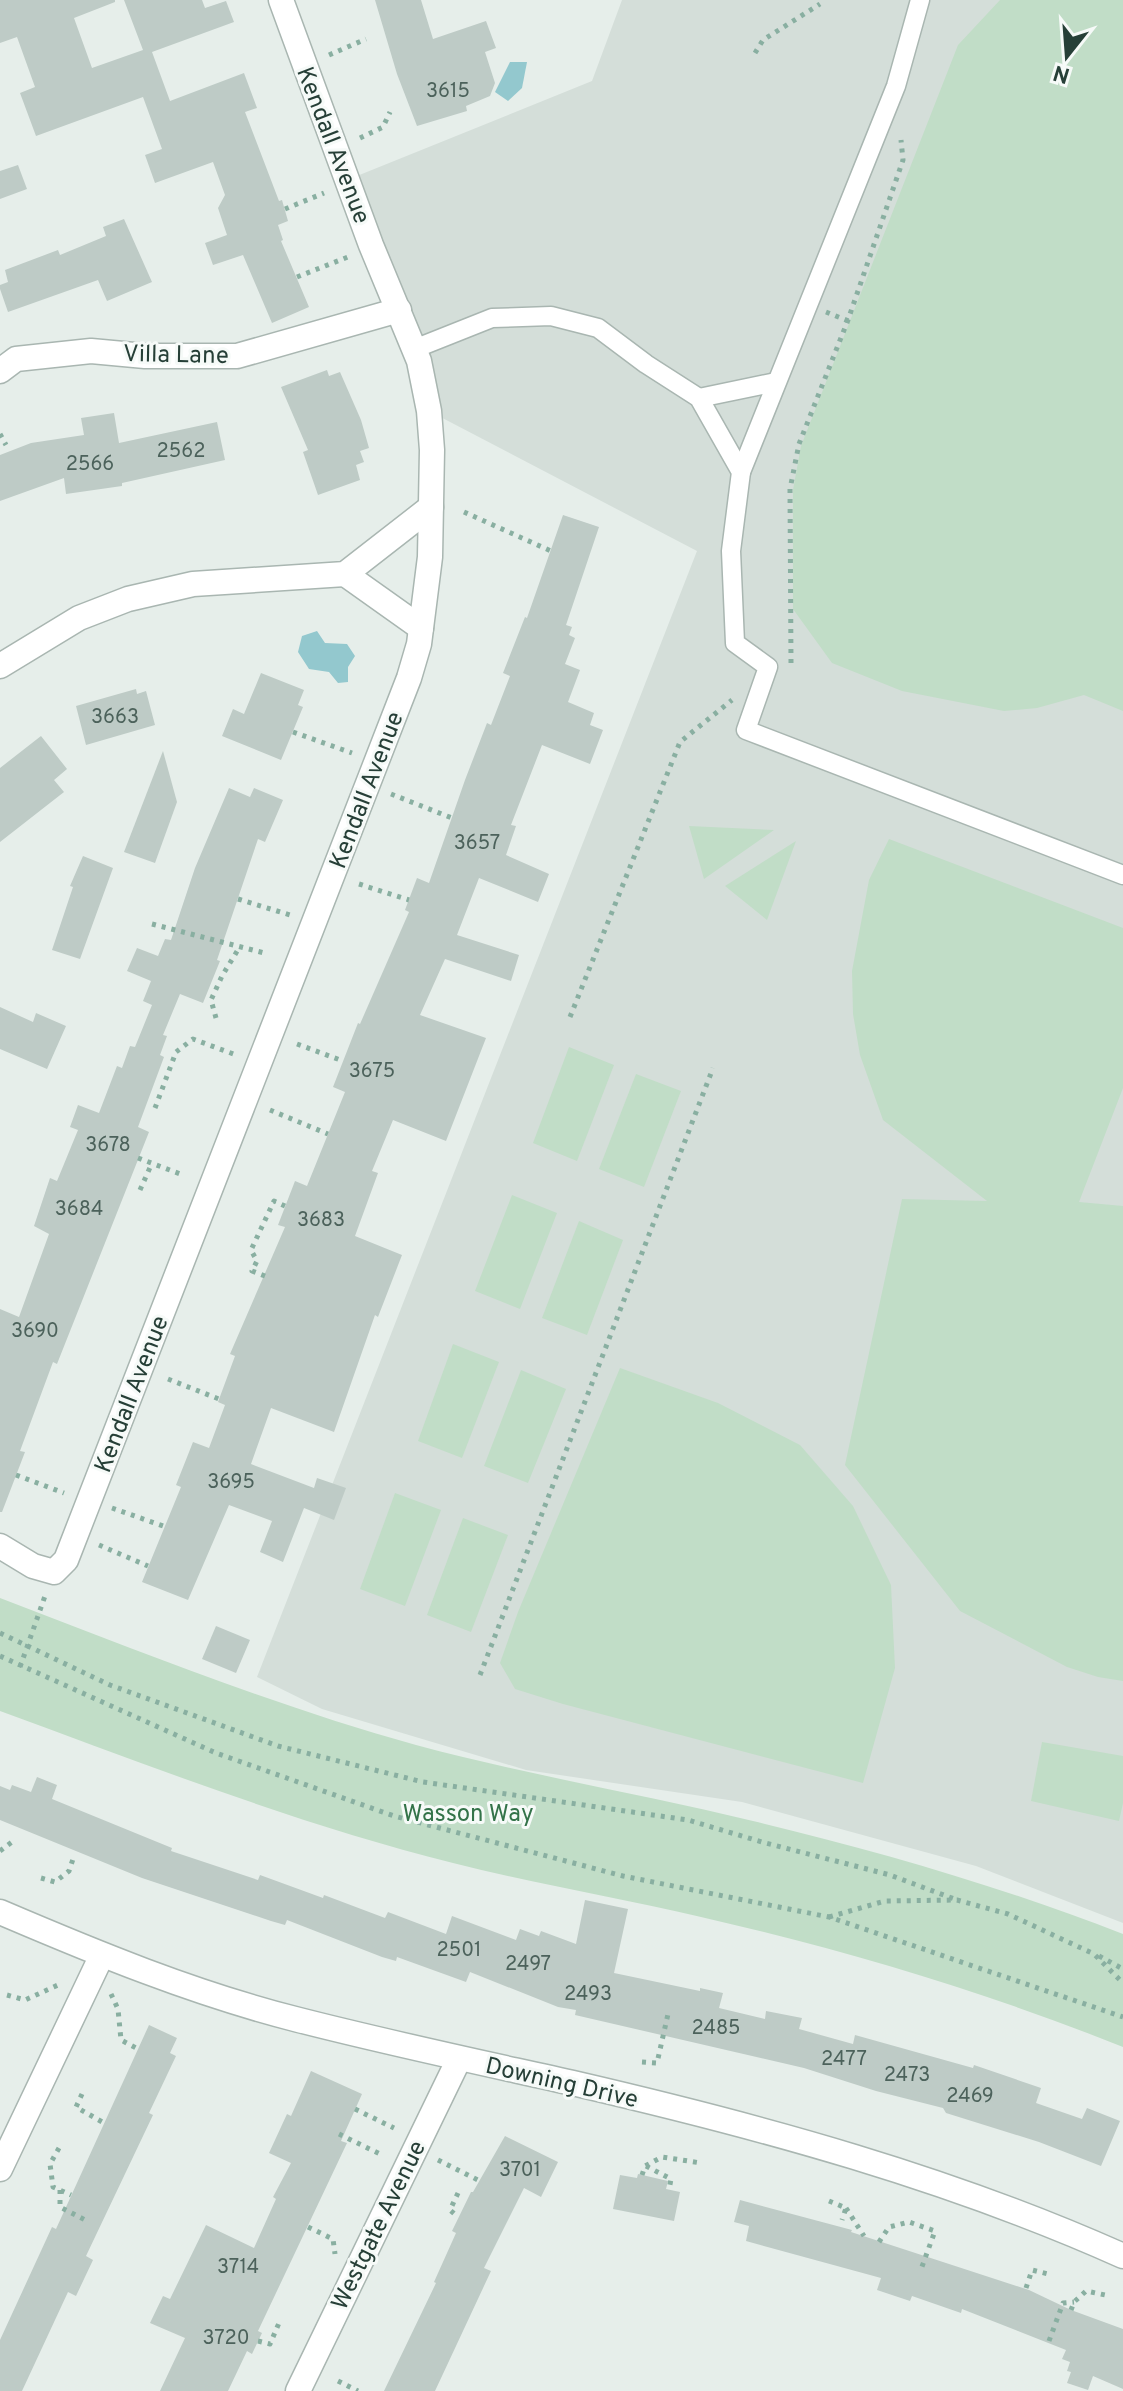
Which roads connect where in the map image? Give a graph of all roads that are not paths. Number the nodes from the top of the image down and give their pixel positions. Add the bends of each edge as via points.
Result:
1 (281, 0) edge
2 (920, 0) edge
3 (399, 310) junction
4 (414, 349) junction
5 (0, 371) edge
6 (776, 382) junction
7 (699, 398) junction
8 (741, 472) junction
9 (431, 507) junction
10 (345, 574) junction
11 (421, 628) junction
12 (0, 666) edge
13 (1123, 875) edge
14 (0, 1546) edge
15 (0, 1912) edge
16 (102, 1955) junction
17 (459, 2059) junction
18 (0, 2169) edge
19 (1123, 2256) edge
20 (298, 2391) edge

1 - 3 street, Kendall Avenue
2 - 6 lane via 896,86
3 - 4 street, Kendall Avenue
3 - 5 street, Villa Lane via 237,356 91,351 16,359
4 - 7 lane via 492,318 551,316 598,328
4 - 9 street, Kendall Avenue via 429,411
6 - 7 lane
6 - 8 lane
7 - 8 lane
8 - 13 lane via 731,551 735,643 768,667 746,730
9 - 10 street
9 - 11 street, Kendall Avenue
10 - 11 street
10 - 12 street via 193,584 128,599 79,618
11 - 14 street, Kendall Avenue via 409,678 75,1536 60,1566 33,1566
15 - 16 street, Downing Drive
16 - 17 street, Downing Drive via 291,2018
16 - 18 street
17 - 19 street, Downing Drive via 620,2095 836,2153 959,2191
17 - 20 street, Westgate Avenue

